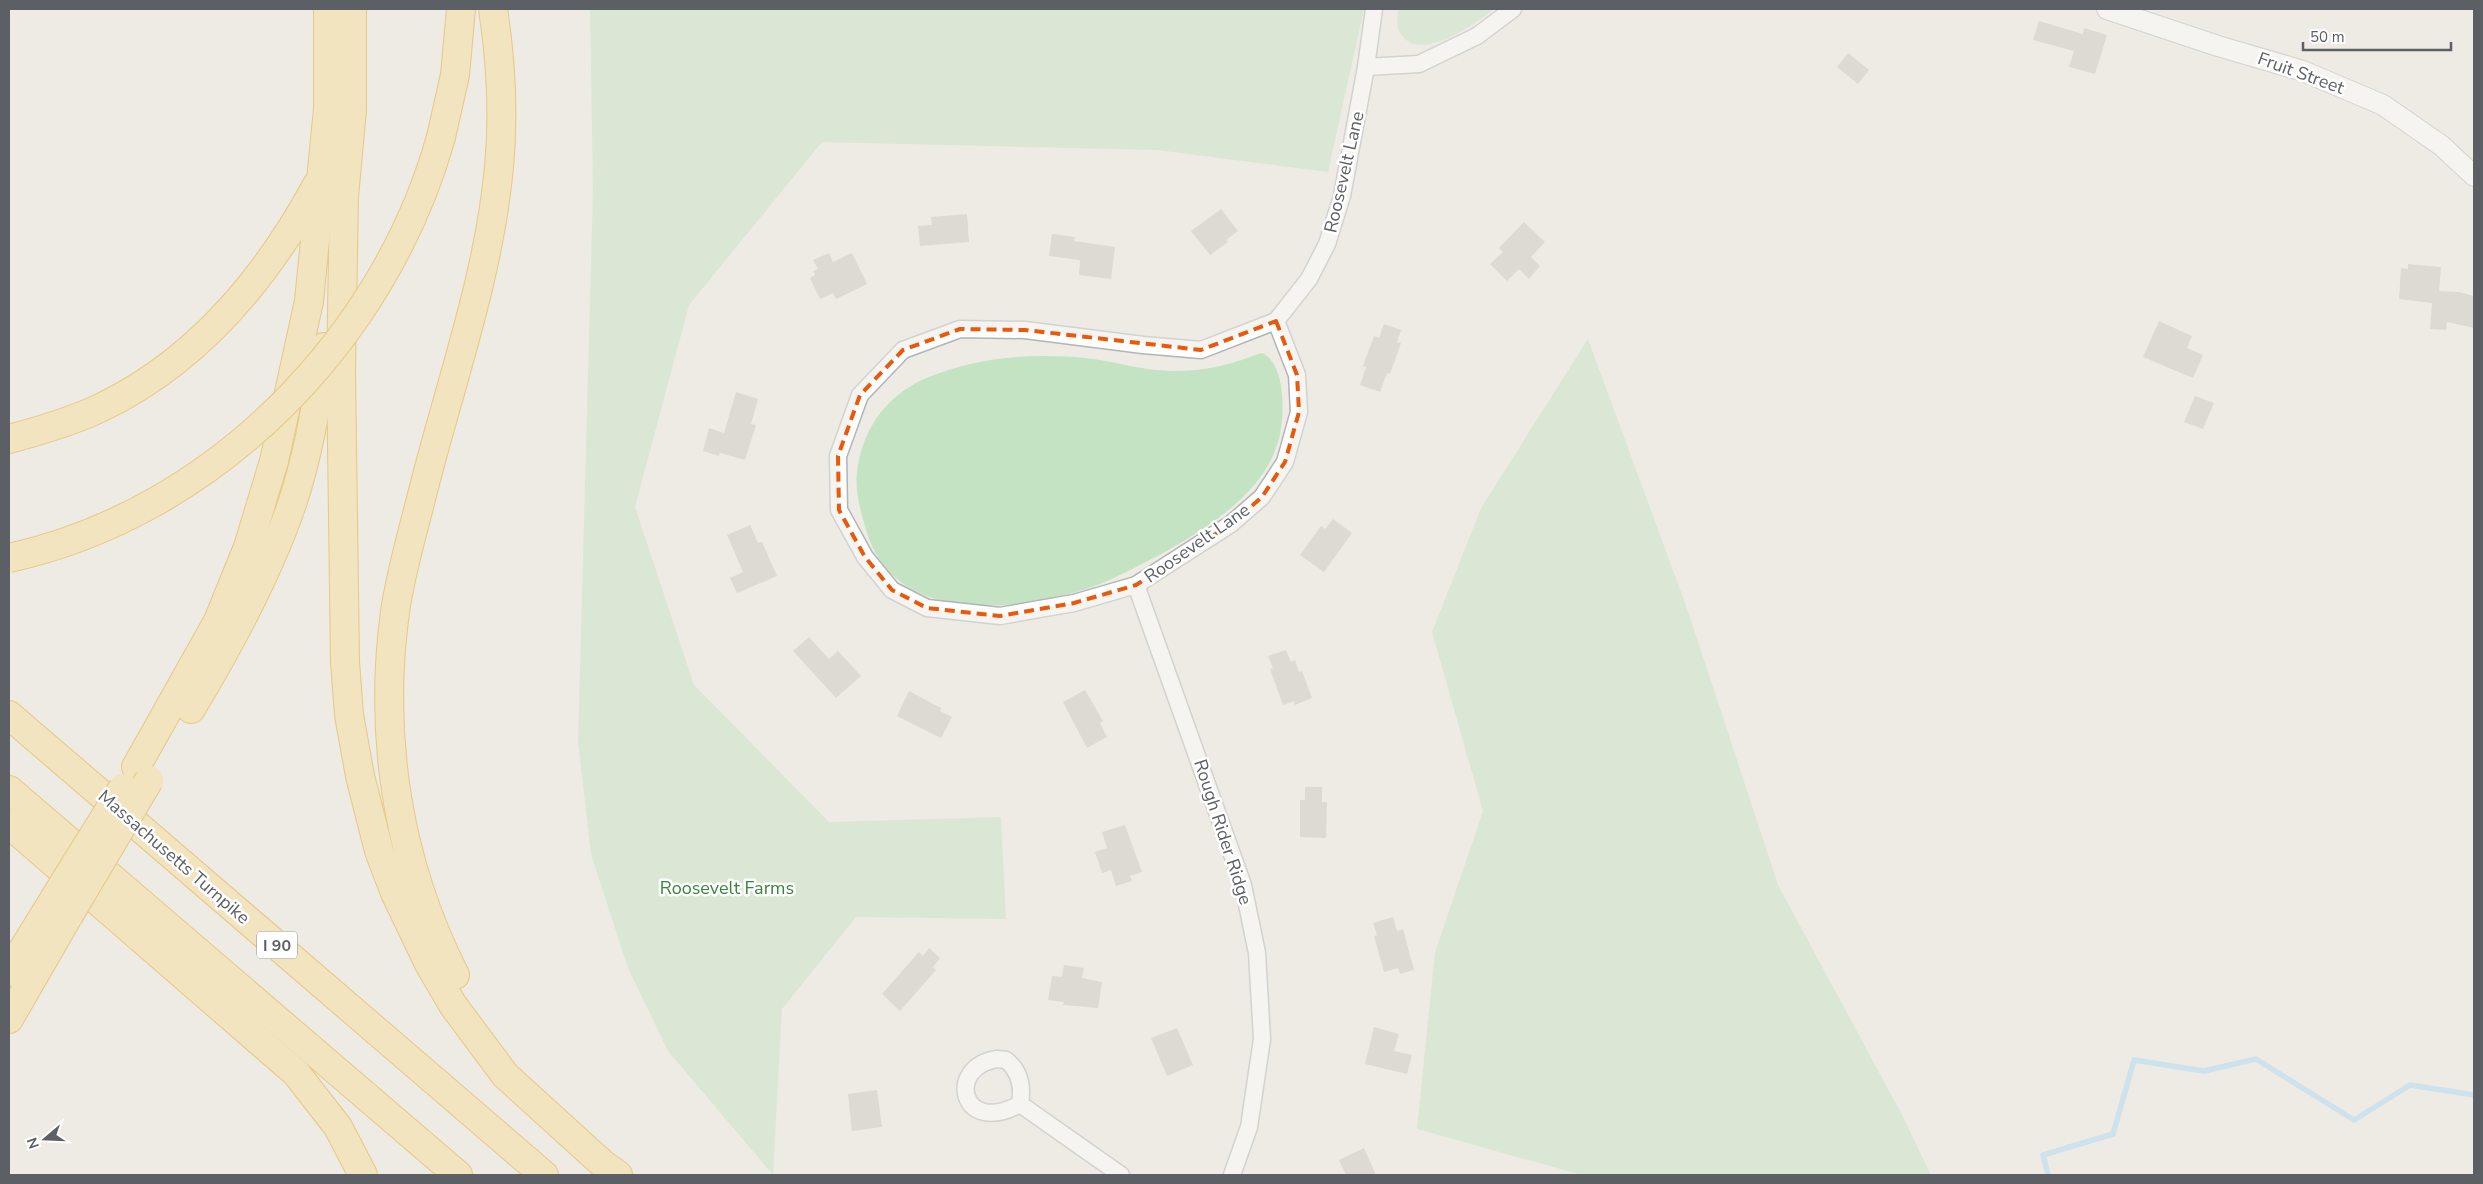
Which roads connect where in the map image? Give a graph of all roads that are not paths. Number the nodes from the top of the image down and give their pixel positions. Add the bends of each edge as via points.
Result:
1 (328, 9) edge
2 (352, 9) edge
3 (461, 9) edge
4 (493, 9) edge
5 (1374, 9) edge
6 (1513, 9) edge
7 (2107, 9) edge
8 (1366, 67) junction
9 (322, 175) junction
10 (2474, 176) edge
11 (344, 197) junction
12 (1276, 321) junction
13 (9, 439) edge
14 (9, 558) edge
15 (1136, 585) junction
16 (9, 715) edge
17 (142, 773) junction
18 (9, 790) edge
19 (9, 824) edge
20 (62, 907) junction
21 (9, 972) edge
22 (9, 1018) edge
23 (1020, 1104) dead end
24 (363, 1175) edge
25 (458, 1175) edge
26 (544, 1175) edge
27 (618, 1175) edge
28 (627, 1175) edge
29 (1121, 1175) edge
30 (1232, 1175) edge

1 - 9 highway via 328,109
2 - 11 highway via 352,110
3 - 14 highway, bridge via 455,76 441,137 420,200 383,276 332,349 282,405 215,462 140,509 57,545
4 - 28 highway via 502,95 496,192 480,275 397,601 390,664 394,777 401,825 421,897 445,955 470,1003 528,1081
5 - 8 street, Roosevelt Lane
6 - 8 street via 1477,36 1419,64
7 - 10 street, Fruit Street via 2303,71 2384,105 2442,146
8 - 12 street, Roosevelt Lane via 1342,196 1327,244 1309,279
9 - 13 highway via 263,271 221,320 186,353 144,384 98,409
9 - 17 highway via 310,301 274,461 248,547 225,604
11 - 17 highway via 315,414 292,503 210,676
11 - 27 highway via 341,371 345,662 354,746 373,831 415,938 475,1037 522,1092
12 - 15 street, Roosevelt Lane via 1298,375 1299,412 1285,462 1262,497 1231,524
12 - 15 street, Roosevelt Lane via 1201,350 1025,330 960,329 902,350 860,394 838,456 839,510 865,557 892,590 927,608 1000,616 1074,603
15 - 30 street, Rough Rider Ridge via 1243,885 1257,953 1262,1039 1249,1127
16 - 26 highway, Massachusetts Turnpike / I 90
17 - 20 highway, bridge
18 - 25 highway
19 - 24 highway via 296,1073 338,1127
20 - 21 highway
20 - 22 highway
23 - 29 street

